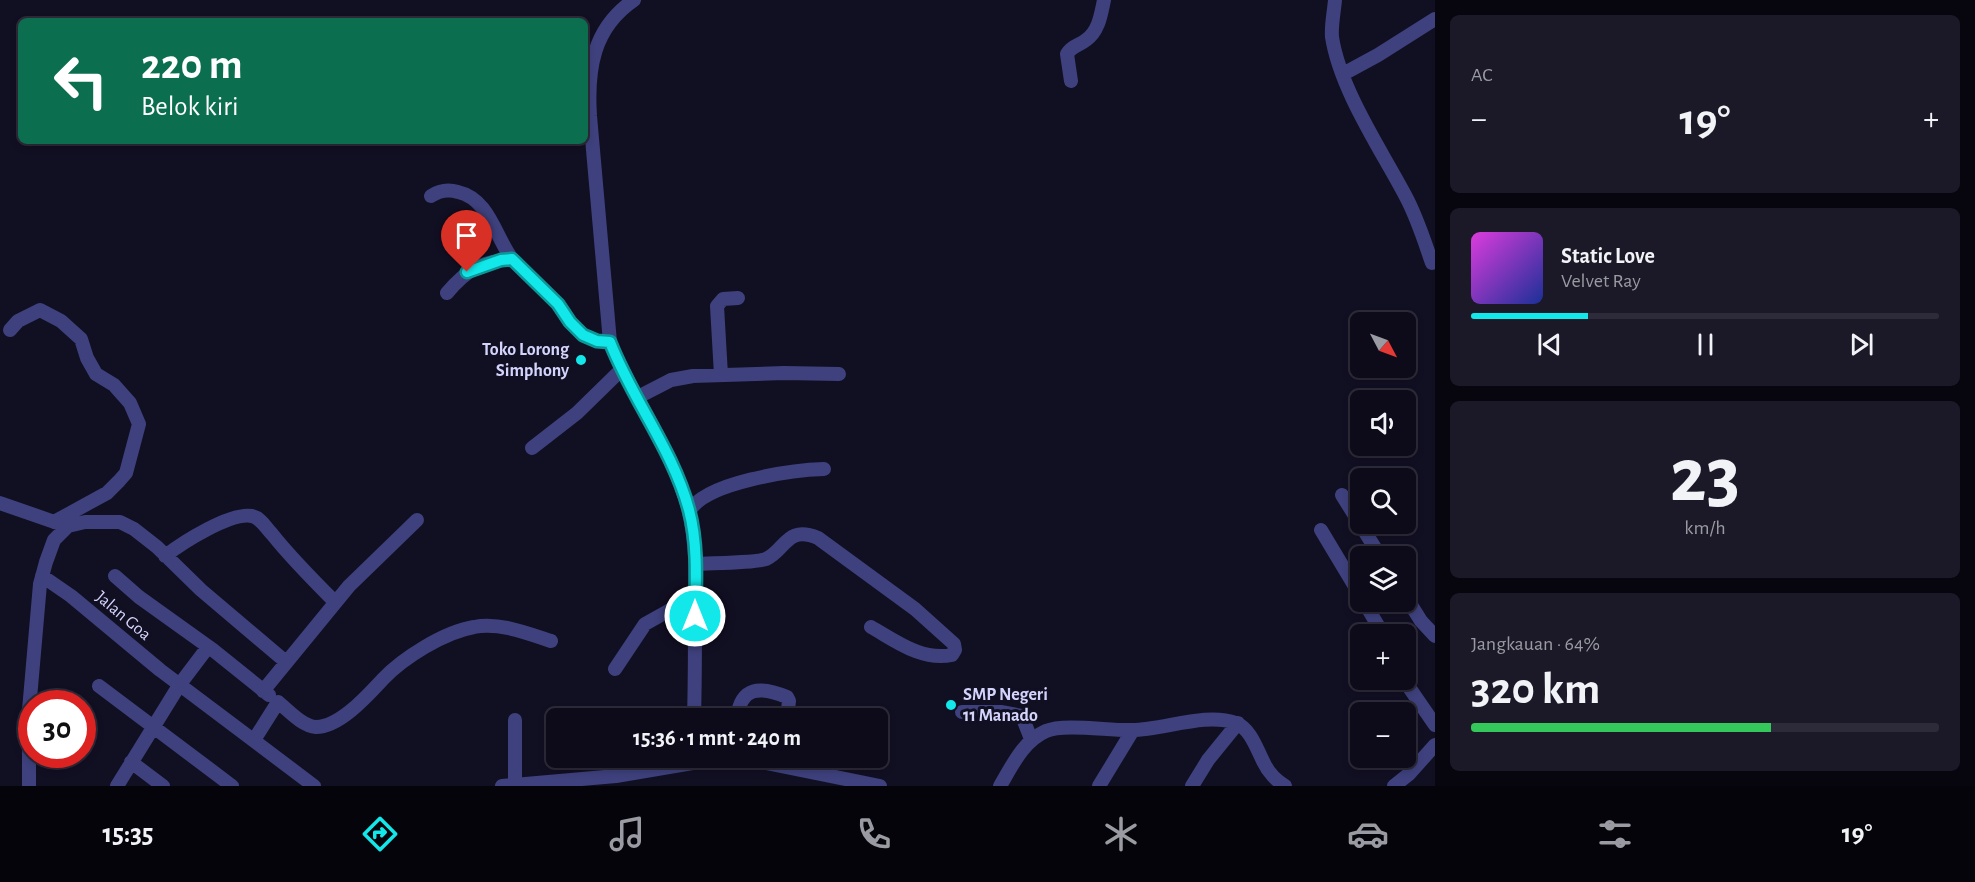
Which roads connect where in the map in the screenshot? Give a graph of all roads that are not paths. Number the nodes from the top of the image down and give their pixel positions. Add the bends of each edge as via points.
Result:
1 (634, 0) edge
2 (1104, 0) edge
3 (1335, 0) edge
4 (1435, 19) edge
5 (1343, 74) junction
6 (1071, 81) dead end
7 (432, 196) dead end
8 (512, 259) junction
9 (1432, 264) dead end
10 (447, 293) dead end
11 (738, 298) dead end
12 (10, 330) dead end
13 (610, 342) junction
14 (621, 370) junction
15 (839, 374) dead end
16 (721, 375) junction
17 (638, 397) junction
18 (532, 448) dead end
19 (824, 469) dead end
20 (1342, 495) dead end
21 (0, 503) edge
22 (689, 512) junction
23 (417, 520) dead end
24 (61, 524) junction
25 (1321, 530) dead end
26 (1374, 546) edge
27 (165, 556) junction
28 (696, 564) junction
29 (42, 576) junction
30 (115, 576) dead end
31 (1350, 578) edge
32 (695, 596) junction
33 (335, 602) junction
34 (1415, 612) edge
35 (871, 627) dead end
36 (1435, 636) edge
37 (551, 641) dead end
38 (208, 647) junction
39 (286, 662) junction
40 (615, 669) dead end
41 (180, 684) junction
42 (99, 686) dead end
43 (1411, 690) edge
44 (263, 691) junction
45 (278, 702) junction
46 (694, 708) edge
47 (738, 708) edge
48 (788, 708) edge
49 (962, 712) dead end
50 (515, 720) dead end
51 (1238, 723) junction
52 (1435, 725) edge
53 (153, 727) junction
54 (1133, 730) junction
55 (1031, 739) junction
56 (254, 740) junction
57 (1435, 747) edge
58 (131, 762) junction
59 (664, 768) edge
60 (808, 768) edge
61 (616, 781) edge
62 (508, 785) edge
63 (29, 786) edge
64 (117, 786) edge
65 (163, 786) edge
66 (232, 786) edge
67 (314, 786) edge
68 (880, 786) edge
69 (1000, 786) edge
70 (1099, 786) edge
71 (1192, 786) edge
72 (1285, 786) edge
73 (1394, 786) edge

1 - 13 street via 606,26 591,64 588,87
2 - 6 street via 1094,33 1067,54
3 - 5 street via 1332,34
4 - 5 street
5 - 9 street via 1406,197
7 - 8 street via 452,190 474,198
8 - 10 street via 467,272
8 - 13 street via 583,335
11 - 16 street via 723,299 717,306
12 - 24 street via 18,321 40,310 61,321 81,339 96,374 114,385 130,403 140,424 126,472 119,481
13 - 14 street
14 - 17 street
14 - 18 street via 577,413
15 - 16 street
16 - 17 street via 671,380
17 - 22 street via 678,479
19 - 22 street via 774,474 732,485 704,497
20 - 26 street
21 - 24 street
22 - 28 street
23 - 33 street
24 - 27 street via 120,522 144,536
24 - 29 street
25 - 31 street
27 - 33 street via 221,523 252,516 261,520
27 - 39 street
28 - 32 street
28 - 35 street via 762,560 792,537 810,535 915,609 954,644 955,650 948,656 924,655
29 - 41 street, Jalan Goa
29 - 63 street via 29,710
30 - 38 street, Jalan Goa
32 - 40 street via 645,624
32 - 46 street
33 - 39 street
34 - 36 street
37 - 45 street, Jalan Goa via 492,626 461,631 410,657 350,712 316,727
38 - 41 street
38 - 44 street, Jalan Goa
39 - 44 street
41 - 53 street
41 - 56 street, Jalan Goa
42 - 53 street
43 - 52 street
44 - 45 street, Jalan Goa
45 - 56 street
47 - 48 street via 744,696 753,690 787,697
49 - 55 street via 1002,711 1022,716
50 - 62 street
51 - 54 street via 1216,720
51 - 71 street
51 - 72 street via 1251,736 1264,765
53 - 58 street
53 - 66 street
54 - 55 street via 1048,730
54 - 70 street
55 - 69 street
56 - 67 street, Jalan Goa
57 - 73 street
58 - 64 street
58 - 65 street
59 - 61 street
60 - 68 street
61 - 62 street

